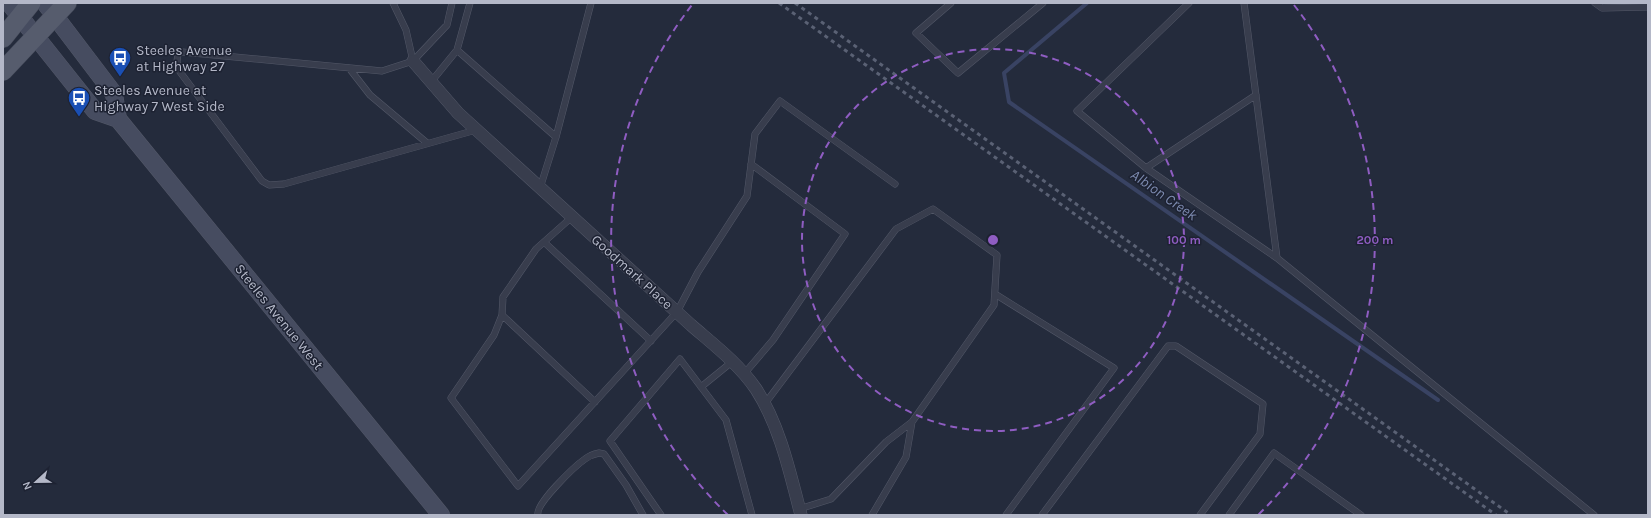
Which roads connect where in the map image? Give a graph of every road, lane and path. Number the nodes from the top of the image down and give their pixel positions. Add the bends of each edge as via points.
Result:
1 (67, 3) edge
2 (393, 3) edge
3 (452, 3) edge
4 (470, 3) edge
5 (591, 3) edge
6 (951, 3) edge
7 (1043, 3) edge
8 (1189, 3) edge
9 (1244, 3) edge
10 (1595, 3) edge
11 (20, 7) edge
12 (1648, 7) edge
13 (49, 10) edge
14 (35, 36) junction
15 (3, 38) edge
16 (457, 50) junction
17 (413, 61) junction
18 (349, 68) junction
19 (3, 71) edge
20 (431, 82) junction
21 (1256, 94) junction
22 (118, 119) junction
23 (476, 130) junction
24 (556, 137) junction
25 (427, 144) junction
26 (751, 164) junction
27 (1146, 168) junction
28 (895, 184) dead end
29 (540, 188) junction
30 (572, 217) junction
31 (544, 242) junction
32 (1277, 258) junction
33 (995, 294) junction
34 (677, 312) junction
35 (502, 315) junction
36 (651, 341) junction
37 (732, 361) junction
38 (744, 374) junction
39 (701, 387) junction
40 (596, 402) junction
41 (764, 405) junction
42 (912, 422) junction
43 (800, 512) edge
44 (441, 515) edge
45 (538, 515) edge
46 (643, 515) edge
47 (661, 515) edge
48 (752, 515) edge
49 (872, 515) edge
50 (1006, 515) edge
51 (1042, 515) edge
52 (1200, 515) edge
53 (1229, 515) edge
54 (1361, 515) edge
55 (1594, 515) edge

1 - 13 main road
2 - 17 lane via 406,30
3 - 17 lane via 446,25
4 - 16 lane
5 - 24 lane
6 - 7 lane via 916,33 958,73
8 - 27 lane via 1077,111
9 - 21 lane
10 - 12 lane via 1602,8
11 - 14 main road
11 - 15 main road
13 - 14 main road
13 - 22 main road via 114,94
14 - 19 main road
14 - 22 main road via 95,111
16 - 20 lane
16 - 24 lane
17 - 18 lane via 382,71
17 - 20 street, Goodmark Place
18 - 25 lane via 370,95
18 - 25 lane via 182,52 178,53 176,62 180,72 262,181 269,185 284,184
20 - 23 street, Goodmark Place via 458,114
21 - 27 lane
21 - 32 lane
22 - 44 main road, Steeles Avenue West
23 - 25 lane
23 - 29 street, Goodmark Place
24 - 29 lane
26 - 28 lane via 755,134 780,101
26 - 34 lane via 747,196 698,272
26 - 38 lane via 845,234 773,340
27 - 32 lane
29 - 30 street, Goodmark Place
30 - 31 lane
30 - 34 street, Goodmark Place
31 - 35 lane via 536,249 502,297
31 - 36 lane
32 - 55 lane
33 - 41 lane via 997,255 933,209 896,229
33 - 42 lane via 994,305
33 - 50 lane via 1114,368
34 - 36 lane
34 - 37 street, Goodmark Place
35 - 40 lane
35 - 40 lane via 494,335 451,398 518,486
36 - 40 lane
37 - 38 street, Goodmark Place
37 - 39 lane
38 - 41 street, Goodmark Place
39 - 47 lane via 680,359 610,441
39 - 48 lane via 726,420
41 - 43 street, Goodmark Place via 775,427
42 - 43 lane via 886,442 831,499
42 - 49 lane via 906,457
45 - 46 lane via 540,505 568,473 584,460 599,453 604,454
51 - 52 lane via 1168,346 1176,346 1263,404 1260,434
53 - 54 lane via 1274,453

